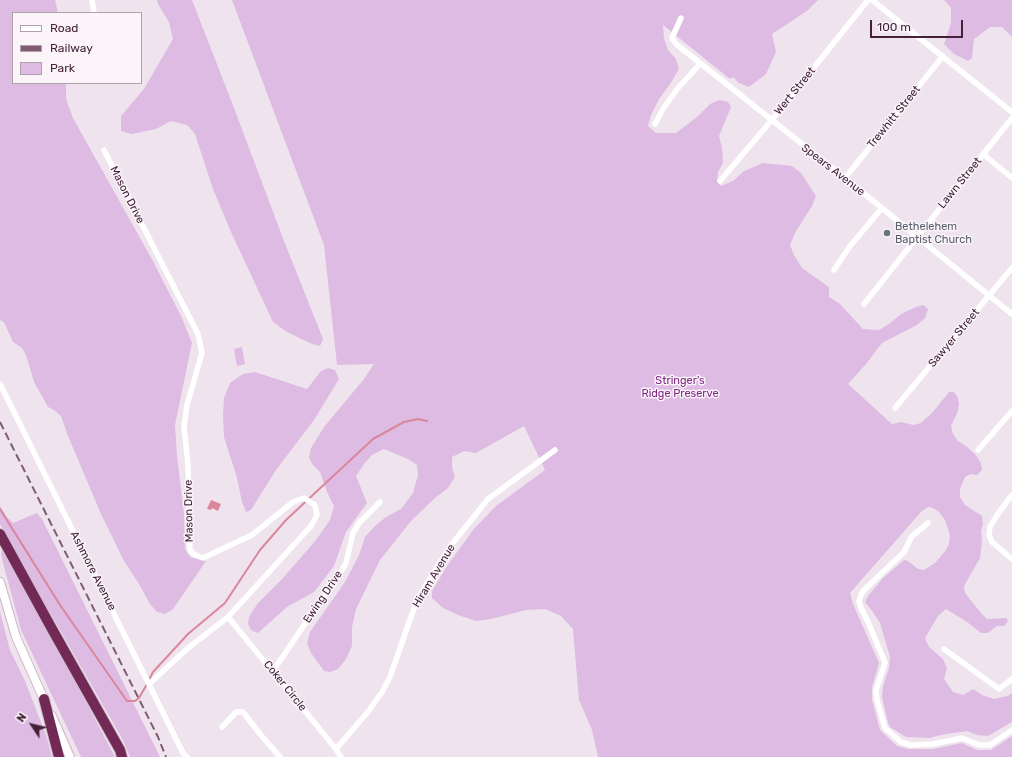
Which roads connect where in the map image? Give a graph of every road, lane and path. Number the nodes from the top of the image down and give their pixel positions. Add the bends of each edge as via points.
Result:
1 (92, 0) edge
2 (868, 0) edge
3 (872, 0) edge
4 (94, 12) edge
5 (681, 18) dead end
6 (943, 56) junction
7 (700, 64) junction
8 (1012, 112) edge
9 (1012, 118) edge
10 (771, 121) junction
11 (655, 124) dead end
12 (104, 150) dead end
13 (983, 154) junction
14 (845, 178) junction
15 (1012, 178) edge
16 (720, 181) dead end
17 (882, 208) junction
18 (917, 237) junction
19 (1012, 268) edge
20 (834, 270) dead end
21 (989, 296) junction
22 (864, 304) dead end
23 (1012, 314) edge
24 (0, 384) edge
25 (895, 408) dead end
26 (1012, 412) edge
27 (555, 450) dead end
28 (978, 450) dead end
29 (1012, 495) edge
30 (380, 502) dead end
31 (928, 523) dead end
32 (0, 534) edge
33 (1012, 559) edge
34 (0, 582) edge
35 (228, 617) junction
36 (944, 649) dead end
37 (273, 672) junction
38 (1012, 679) edge
39 (149, 684) junction
40 (44, 699) junction
41 (222, 727) dead end
42 (1012, 730) edge
43 (336, 748) junction
44 (59, 757) edge
45 (70, 757) edge
46 (122, 757) edge
47 (187, 757) edge
48 (280, 757) edge
49 (341, 757) edge

1 - 4 street
2 - 10 street, Wert Street
3 - 6 street
5 - 7 street, Spears Avenue via 672,38
6 - 8 street
6 - 14 street, Trewhitt Street
7 - 10 street, Spears Avenue
7 - 11 street via 670,99
9 - 13 street, Lawn Street
10 - 14 street, Spears Avenue
10 - 16 street, Wert Street
12 - 35 street, Mason Drive via 198,334 202,353 187,405 184,426 188,465 190,550 203,558 252,535 293,502 304,498 315,505 317,515 311,526
13 - 15 street
13 - 18 street, Lawn Street
14 - 17 street, Spears Avenue
17 - 18 street, Spears Avenue
17 - 20 street via 850,246
18 - 21 street, Spears Avenue
18 - 22 street, Lawn Street
19 - 21 street, Sawyer Street
21 - 23 street, Spears Avenue
21 - 25 street, Sawyer Street
24 - 39 street, Ashmore Avenue
26 - 28 street
27 - 43 street, Hiram Avenue via 488,499 452,544 418,598 382,692
29 - 33 street via 997,515 989,535 992,542
30 - 37 street, Ewing Drive via 359,523 353,533 346,563
31 - 42 street via 912,536 904,552 864,590 859,601 885,662 876,690 885,728 901,742 911,745 933,744 962,738 979,745 990,744
32 - 46 highway
34 - 40 main road via 16,637
35 - 37 street, Coker Circle
35 - 39 street, Mason Drive via 188,648
36 - 38 street via 999,689
37 - 43 street, Coker Circle
39 - 47 street, Ashmore Avenue
40 - 44 highway
40 - 45 main road
41 - 48 street via 236,712 243,712
43 - 49 street, Coker Circle

